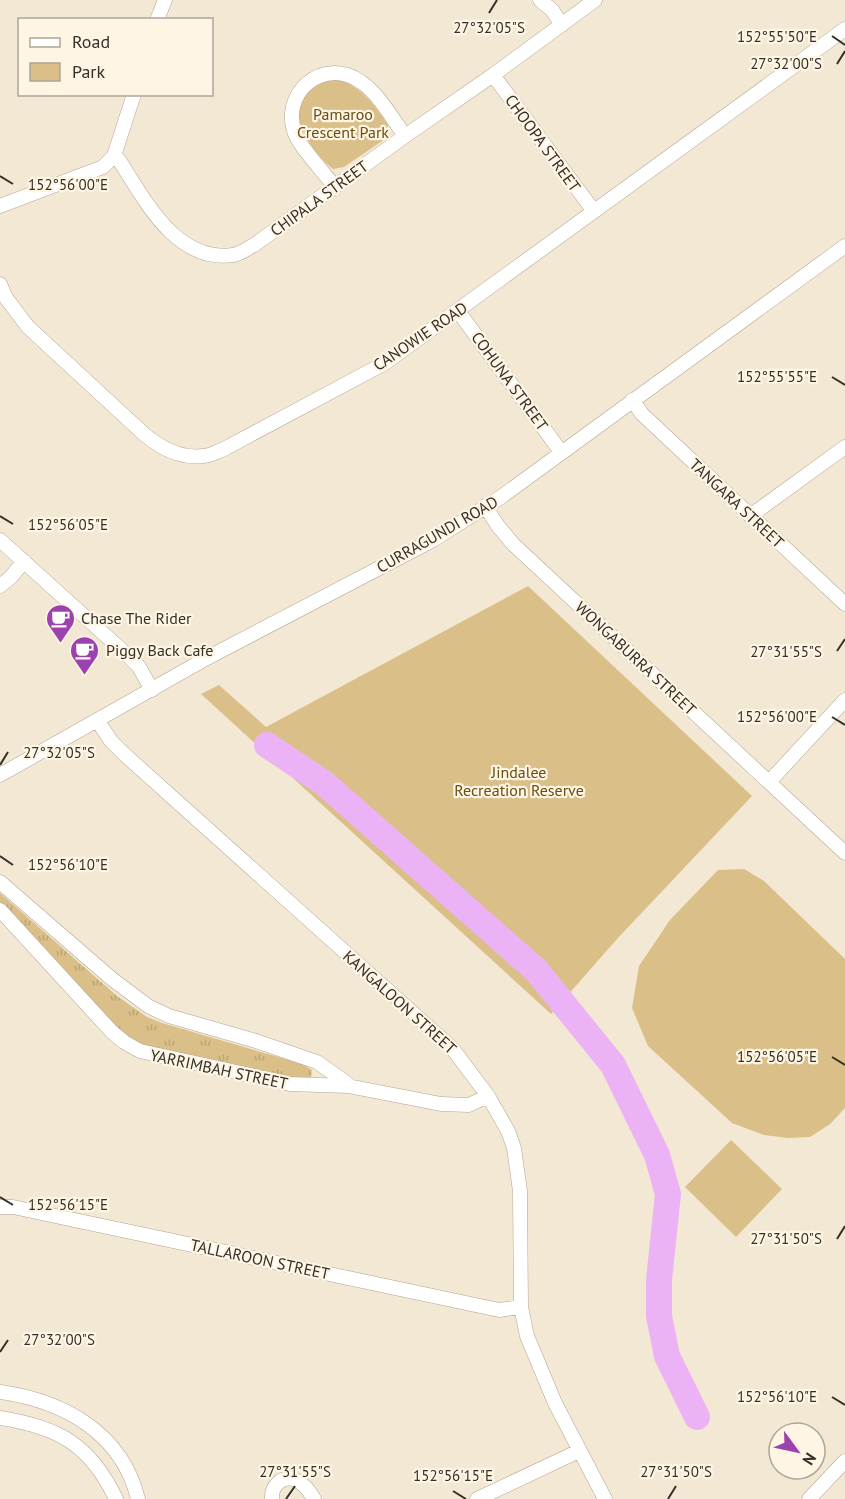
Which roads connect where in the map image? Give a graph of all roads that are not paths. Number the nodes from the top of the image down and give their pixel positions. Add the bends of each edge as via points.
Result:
1 (165, 0) edge
2 (540, 0) edge
3 (595, 0) edge
4 (158, 18) edge
5 (562, 25) junction
6 (845, 29) edge
7 (494, 75) junction
8 (133, 96) edge
9 (405, 136) junction
10 (114, 156) junction
11 (335, 187) junction
12 (0, 206) edge
13 (593, 210) junction
14 (845, 246) edge
15 (0, 284) edge
16 (3, 299) edge
17 (458, 311) junction
18 (633, 400) junction
19 (845, 447) edge
20 (561, 452) junction
21 (485, 507) junction
22 (750, 516) junction
23 (0, 540) edge
24 (24, 561) junction
25 (0, 586) edge
26 (845, 604) edge
27 (152, 690) junction
28 (845, 700) edge
29 (97, 720) junction
30 (0, 775) edge
31 (768, 782) junction
32 (845, 853) edge
33 (0, 882) edge
34 (0, 910) edge
35 (355, 1087) junction
36 (488, 1096) junction
37 (0, 1207) edge
38 (521, 1307) junction
39 (0, 1392) edge
40 (0, 1418) edge
41 (579, 1450) junction
42 (845, 1461) edge
43 (116, 1499) edge
44 (138, 1499) edge
45 (272, 1499) edge
46 (314, 1499) edge
47 (477, 1499) edge
48 (604, 1499) edge
49 (809, 1499) edge

1 - 4 street
2 - 5 street
3 - 5 street, CHIPALA STREET
5 - 7 street, CHIPALA STREET
6 - 13 street, CANOWIE ROAD
7 - 9 street, CHIPALA STREET
7 - 13 street, CHOOPA STREET
8 - 10 street
9 - 11 street, CHIPALA STREET
9 - 11 street via 361,82 346,74 318,75 297,94 292,108 296,137
10 - 11 street, CHIPALA STREET via 160,223 196,250 212,254 235,255 254,245
10 - 12 street via 103,167
13 - 17 street, CANOWIE ROAD
14 - 18 street, CURRAGUNDI ROAD
15 - 16 street, CANOWIE ROAD
16 - 17 street, CANOWIE ROAD via 28,327 159,446 177,454 204,456 385,363
17 - 20 street, COHUNA STREET
18 - 20 street, CURRAGUNDI ROAD
18 - 22 street, TANGARA STREET via 642,414
19 - 22 street
20 - 21 street, CURRAGUNDI ROAD
21 - 27 street, CURRAGUNDI ROAD via 432,540
21 - 31 street, WONGABURRA STREET via 513,544
22 - 26 street, TANGARA STREET
23 - 24 street
24 - 25 street
24 - 27 street via 139,666
27 - 29 street, CURRAGUNDI ROAD
28 - 31 street
29 - 30 street, CURRAGUNDI ROAD
29 - 36 street, KANGALOON STREET via 124,754 452,1048
31 - 32 street, WONGABURRA STREET
33 - 35 street, YARRIMBAH STREET via 112,980 148,1006 317,1062
34 - 35 street, YARRIMBAH STREET via 105,1025 135,1049 290,1084
35 - 36 street, YARRIMBAH STREET via 458,1106
36 - 38 street, KANGALOON STREET via 516,1154
37 - 38 street, TALLAROON STREET via 499,1310
38 - 41 street, KANGALOON STREET via 527,1336
39 - 44 street via 53,1404 88,1424 109,1442 127,1468
40 - 43 street via 43,1426 67,1438 91,1460
41 - 47 street
41 - 48 street, KANGALOON STREET
42 - 49 street
45 - 46 street via 274,1487 288,1478 302,1484

